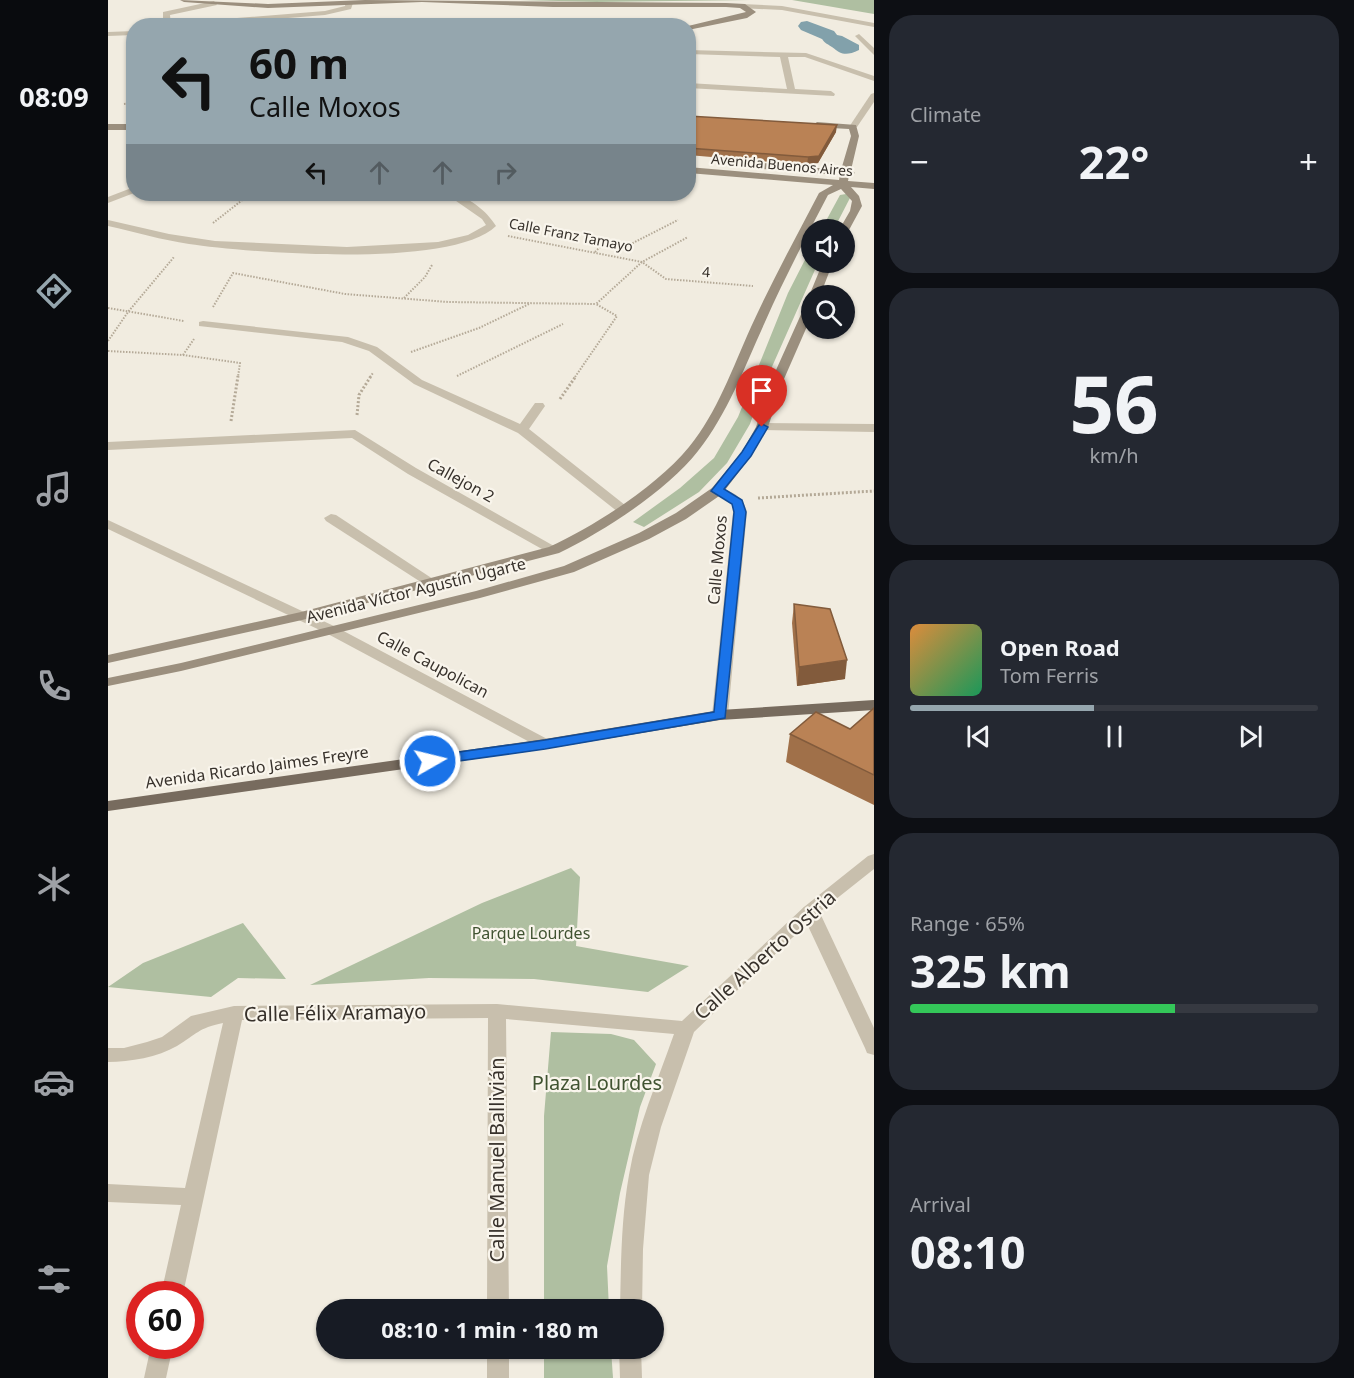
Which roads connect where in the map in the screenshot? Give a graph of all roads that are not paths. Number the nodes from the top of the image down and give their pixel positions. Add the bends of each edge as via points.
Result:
1 (184, 0) edge
2 (332, 2) edge
3 (214, 3) junction
4 (349, 3) junction
5 (742, 6) junction
6 (166, 18) edge
7 (262, 18) edge
8 (874, 25) edge
9 (696, 26) edge
10 (126, 33) edge
11 (108, 34) edge
12 (859, 36) dead end
13 (696, 52) edge
14 (783, 53) junction
15 (874, 53) edge
16 (872, 76) edge
17 (696, 85) edge
18 (791, 90) junction
19 (831, 94) dead end
20 (874, 96) edge
21 (806, 124) edge
22 (108, 127) edge
23 (126, 127) edge
24 (853, 127) junction
25 (108, 134) edge
26 (126, 134) edge
27 (696, 161) edge
28 (696, 171) edge
29 (874, 175) edge
30 (843, 180) junction
31 (874, 186) edge
32 (126, 193) edge
33 (108, 200) edge
34 (462, 201) edge
35 (850, 219) edge
36 (108, 223) edge
37 (203, 324) road end
38 (801, 327) edge
39 (539, 406) road end
40 (762, 427) junction
41 (874, 428) edge
42 (522, 430) junction
43 (108, 446) edge
44 (717, 491) junction
45 (623, 509) junction
46 (331, 518) dead end
47 (108, 524) edge
48 (554, 550) junction
49 (432, 583) junction
50 (302, 616) junction
51 (331, 630) junction
52 (108, 659) edge
53 (108, 682) edge
54 (874, 705) edge
55 (720, 715) junction
56 (545, 744) junction
57 (108, 806) edge
58 (874, 860) edge
59 (810, 910) junction
60 (497, 1011) junction
61 (234, 1013) junction
62 (686, 1028) junction
63 (874, 1048) edge
64 (108, 1055) edge
65 (108, 1193) edge
66 (192, 1197) junction
67 (175, 1281) edge
68 (498, 1299) edge
69 (631, 1299) edge
70 (160, 1359) edge
71 (498, 1359) edge
72 (630, 1359) edge
73 (156, 1378) edge
74 (498, 1378) edge
75 (631, 1378) edge

1 - 3 street
2 - 3 street via 268,6
2 - 4 street
3 - 6 street via 171,12
4 - 5 street via 422,0
4 - 7 street via 348,7 325,13
5 - 8 street via 782,8
5 - 9 street via 751,14
10 - 11 street
12 - 15 street
13 - 14 street
14 - 16 street via 816,58
14 - 18 street
17 - 18 street
18 - 19 street
20 - 24 street
21 - 24 street
22 - 23 street
24 - 30 street via 855,136
25 - 26 street
27 - 30 street, Avenida Buenos Aires
28 - 30 street, Avenida Buenos Aires
29 - 30 street, Avenida Buenos Aires
30 - 31 street, Avenida Buenos Aires
30 - 35 street via 858,199
30 - 45 street via 824,193 775,287 713,422 670,475
32 - 33 street
34 - 36 street, Calle Franz Tamayo via 486,217 491,226 485,233 406,249 331,251 188,241
37 - 42 street via 344,339 373,349 418,381
38 - 40 street, Calle Moxos
39 - 42 street
40 - 41 street
40 - 44 street, Calle Moxos
42 - 45 street
43 - 48 street, Callejon 2 via 355,434 412,471
44 - 51 street, Avenida Víctor Agustín Ugarte via 644,536 569,569
44 - 55 street, Calle Moxos via 738,503 740,512
45 - 48 street, Avenida Víctor Agustín Ugarte via 586,535
46 - 49 street
47 - 50 street, Calle Caupolican
48 - 49 street, Avenida Víctor Agustín Ugarte
49 - 50 street, Avenida Víctor Agustín Ugarte
50 - 51 street, Calle Caupolican
50 - 52 street, Avenida Víctor Agustín Ugarte
51 - 53 street, Avenida Víctor Agustín Ugarte
51 - 56 street, Calle Caupolican
54 - 55 main road, Avenida Ricardo Jaimes Freyre
55 - 56 main road, Avenida Ricardo Jaimes Freyre
56 - 57 main road, Avenida Ricardo Jaimes Freyre
58 - 59 street, Calle Alberto Ostria
59 - 62 street, Calle Alberto Ostria
59 - 63 street
60 - 61 street, Calle Félix Aramayo
60 - 62 street, Calle Félix Aramayo
60 - 68 street, Calle Manuel Ballivián
61 - 64 street via 198,1021 169,1042 148,1049
61 - 66 street, Calle Félix Aramayo
62 - 69 street, Calle Alberto Ostria via 651,1127 639,1175
65 - 66 street
66 - 67 street, Calle Félix Aramayo
70 - 73 street
71 - 74 street
72 - 75 street

